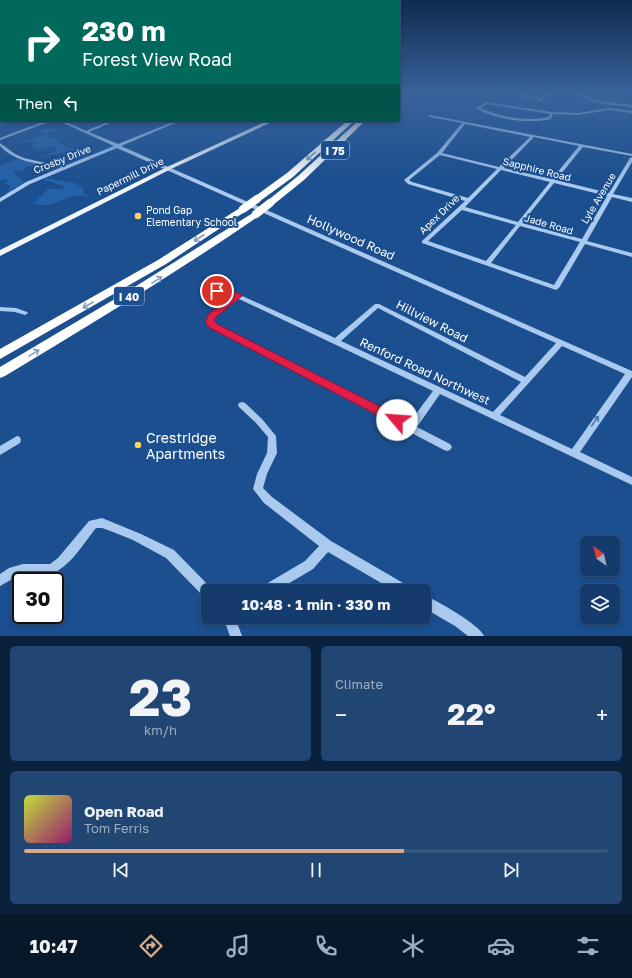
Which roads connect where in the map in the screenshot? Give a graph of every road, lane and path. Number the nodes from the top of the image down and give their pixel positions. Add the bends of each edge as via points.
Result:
1 (464, 122) edge
2 (44, 123) edge
3 (65, 123) edge
4 (109, 123) edge
5 (174, 123) edge
6 (267, 123) edge
7 (349, 123) edge
8 (360, 123) edge
9 (366, 123) edge
10 (467, 123) edge
11 (86, 132) junction
12 (533, 136) junction
13 (0, 139) edge
14 (0, 144) edge
15 (582, 145) junction
16 (118, 146) junction
17 (439, 154) junction
18 (632, 155) edge
19 (632, 158) edge
20 (68, 167) junction
21 (169, 168) junction
22 (500, 169) junction
23 (301, 178) junction
24 (553, 182) junction
25 (610, 196) junction
26 (1, 198) edge
27 (468, 200) junction
28 (632, 200) edge
29 (461, 208) junction
30 (520, 225) junction
31 (582, 242) junction
32 (0, 253) edge
33 (632, 255) edge
34 (488, 264) junction
35 (206, 288) dead end
36 (556, 288) joint
37 (238, 296) junction
38 (0, 309) edge
39 (25, 313) dead end
40 (336, 342) junction
41 (561, 342) junction
42 (0, 355) edge
43 (0, 373) edge
44 (631, 373) edge
45 (526, 381) junction
46 (438, 391) junction
47 (242, 405) dead end
48 (494, 417) junction
49 (412, 428) junction
50 (17, 440) dead end
51 (446, 447) dead end
52 (0, 451) edge
53 (574, 453) junction
54 (632, 481) edge
55 (327, 545) junction
56 (0, 580) edge
57 (277, 584) edge
58 (394, 584) edge
59 (201, 586) edge
60 (431, 605) edge
61 (232, 624) edge
62 (236, 636) edge
63 (478, 636) edge

1 - 17 street
2 - 13 street
3 - 11 street, Hollywood Road
4 - 11 street
5 - 16 street, Crosby Drive
6 - 21 main road, Papermill Drive
7 -> 42 highway, I 40, bridge via 290,174 243,209 162,262
8 - 23 highway, I 40
9 - 23 highway, I 75
10 - 12 street
11 - 16 street, Hollywood Road
12 - 15 street
12 - 22 street, Apex Drive
14 - 20 street via 6,151 31,161
15 - 18 street
15 - 24 street
16 - 20 street, Crosby Drive
16 - 21 street, Hollywood Road
17 - 22 street, Sapphire Road
17 - 27 street via 406,180
19 - 25 street, Lyle Avenue
20 - 26 street, Crosby Drive via 28,183
21 - 32 main road, Papermill Drive
21 - 41 street, Hollywood Road
22 - 24 street, Sapphire Road
22 - 27 street, Apex Drive
43 -> 23 highway, I 40, bridge via 195,256 256,214
24 - 25 street, Sapphire Road
24 - 30 street
25 - 28 street, Sapphire Road
25 - 31 street, Lyle Avenue
27 - 29 street, Apex Drive
29 - 30 street, Jade Road
29 - 34 street, Apex Drive via 424,242
30 - 31 street, Jade Road
30 - 34 street
31 - 33 street, Jade Road
31 - 36 street, Lyle Avenue
34 - 36 street, Apex Drive
35 - 37 street, Renford Road Northwest
37 - 40 street, Renford Road Northwest
37 - 49 street via 212,316 210,324
38 - 39 street
40 - 45 street, Hillview Road via 376,305
40 - 46 street, Renford Road Northwest
41 - 44 street, Hollywood Road
41 - 45 street
53 -> 44 street
45 - 48 street
46 - 48 street, Renford Road Northwest
46 - 49 street
47 - 55 street via 272,436 272,453 258,489 268,500
48 - 53 street, Renford Road Northwest
49 - 51 street
50 - 52 street
53 - 54 street, Renford Road Northwest
55 - 57 street via 309,565
55 - 58 street
56 - 59 street via 23,569 51,569 62,562 93,524 102,523 170,554
60 - 63 street
61 - 62 street

